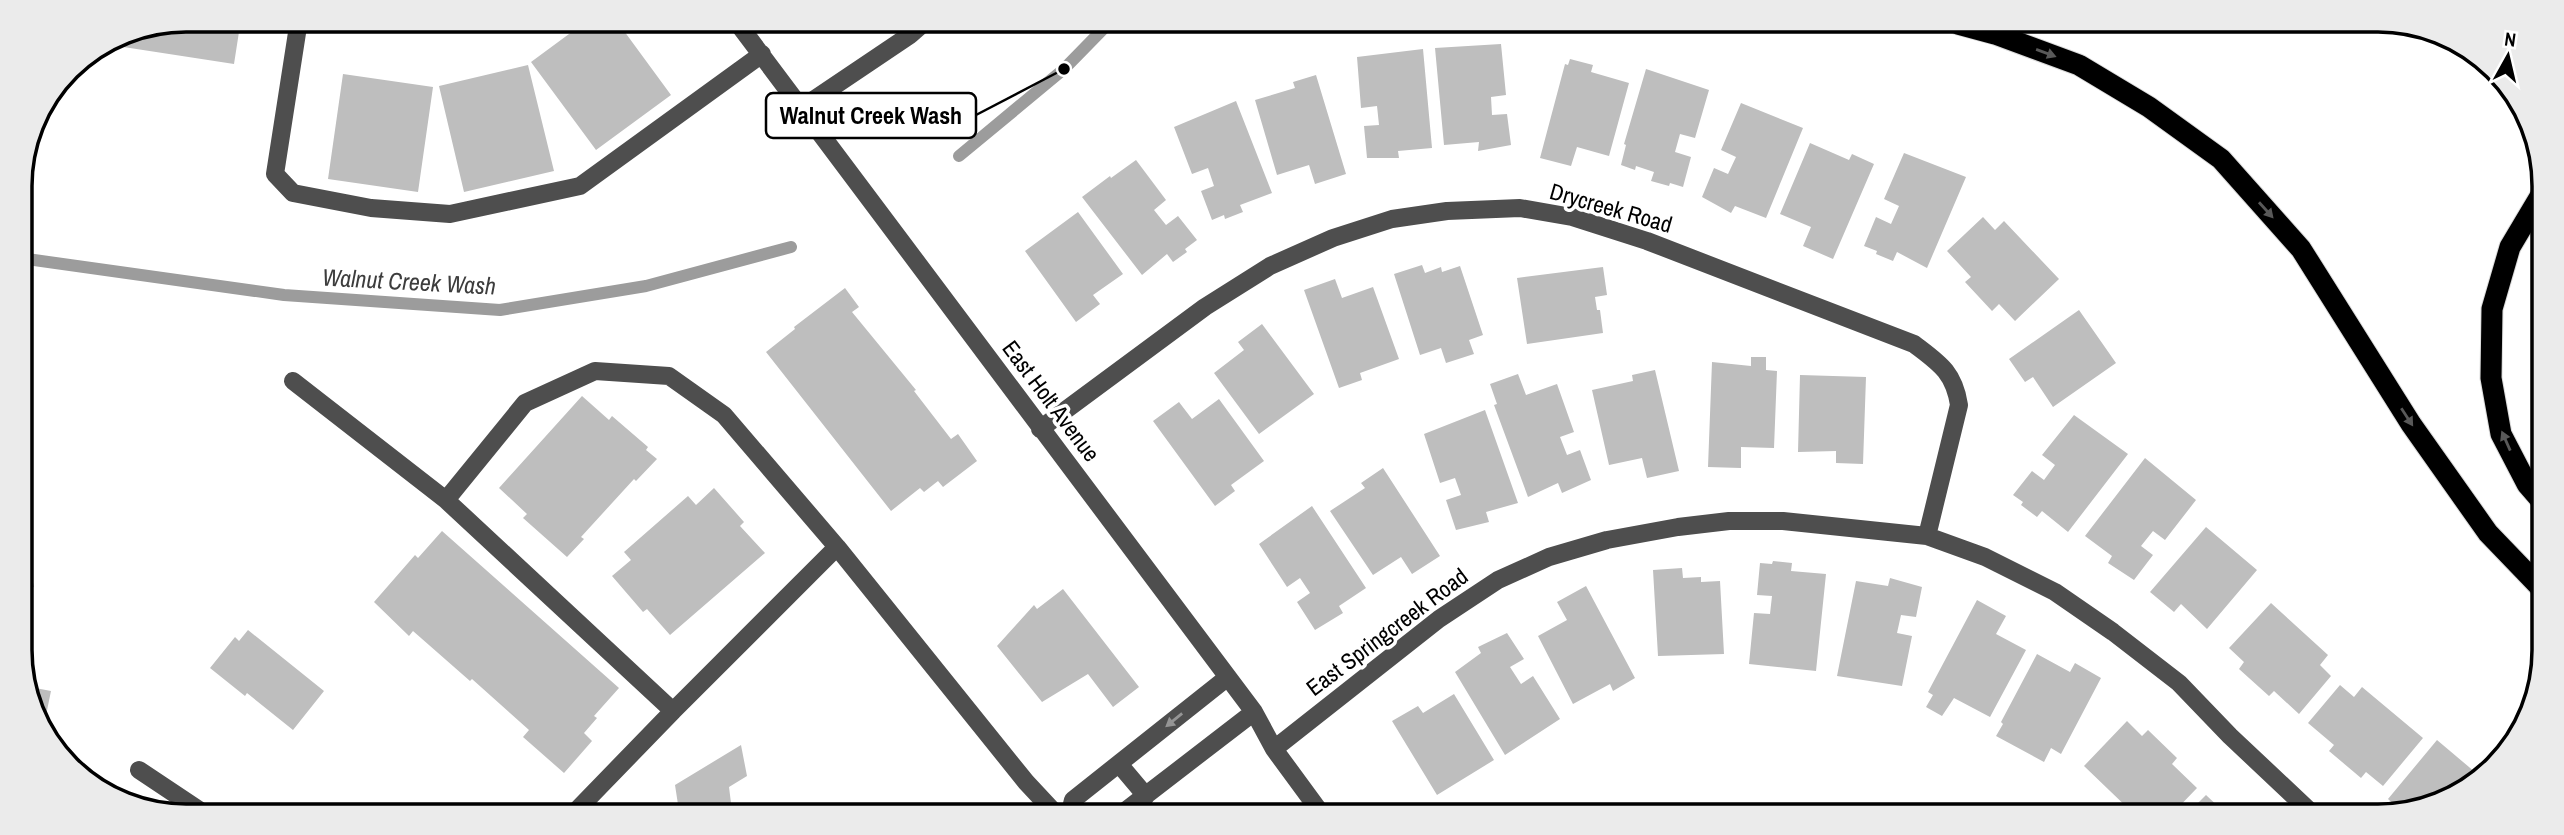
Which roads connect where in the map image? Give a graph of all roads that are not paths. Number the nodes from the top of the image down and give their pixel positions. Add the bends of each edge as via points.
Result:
1 (297, 32) edge
2 (745, 32) edge
3 (914, 32) edge
4 (1987, 32) edge
5 (762, 54) junction
6 (803, 107) junction
7 (2532, 210) edge
8 (293, 381) dead end
9 (1040, 429) junction
10 (2532, 490) edge
11 (446, 500) junction
12 (1927, 536) junction
13 (837, 547) junction
14 (2532, 579) edge
15 (1228, 677) junction
16 (673, 711) junction
17 (1254, 712) junction
18 (1275, 749) junction
19 (1119, 764) junction
20 (139, 770) dead end
21 (1146, 796) junction
22 (1314, 803) edge
23 (2301, 803) edge
24 (190, 804) edge
25 (583, 804) edge
26 (1046, 804) edge
27 (1072, 804) edge
28 (1136, 804) edge

1 - 5 street via 275,174 293,193 371,208 450,214 580,186
2 - 5 street, East Holt Avenue
3 - 6 street
4 -> 14 highway via 2079,65 2149,107 2221,159 2301,249 2411,424 2488,533
5 - 6 street, East Holt Avenue
6 - 9 street, East Holt Avenue
10 -> 7 highway via 2501,434 2491,377 2492,309 2510,247
8 - 11 street
9 - 12 street, Drycreek Road via 1205,307 1270,266 1392,219 1520,208 1647,241 1914,344 1945,366 1959,405
9 - 15 street, East Holt Avenue
11 - 13 street via 525,403 595,371 669,376 724,415
11 - 16 street
12 - 18 street, East Springcreek Road via 1841,525 1729,521 1607,540 1549,557 1498,580 1438,619
12 - 23 street, East Springcreek Road via 1985,557 2055,592 2113,632 2179,683
13 - 16 street
13 - 26 street
15 - 17 street, East Holt Avenue
15 -> 19 street
16 - 25 street
17 - 18 street, East Holt Avenue
17 - 21 street
18 - 22 street, East Holt Avenue
19 - 21 street
19 - 27 street
20 - 24 street
21 - 28 street

